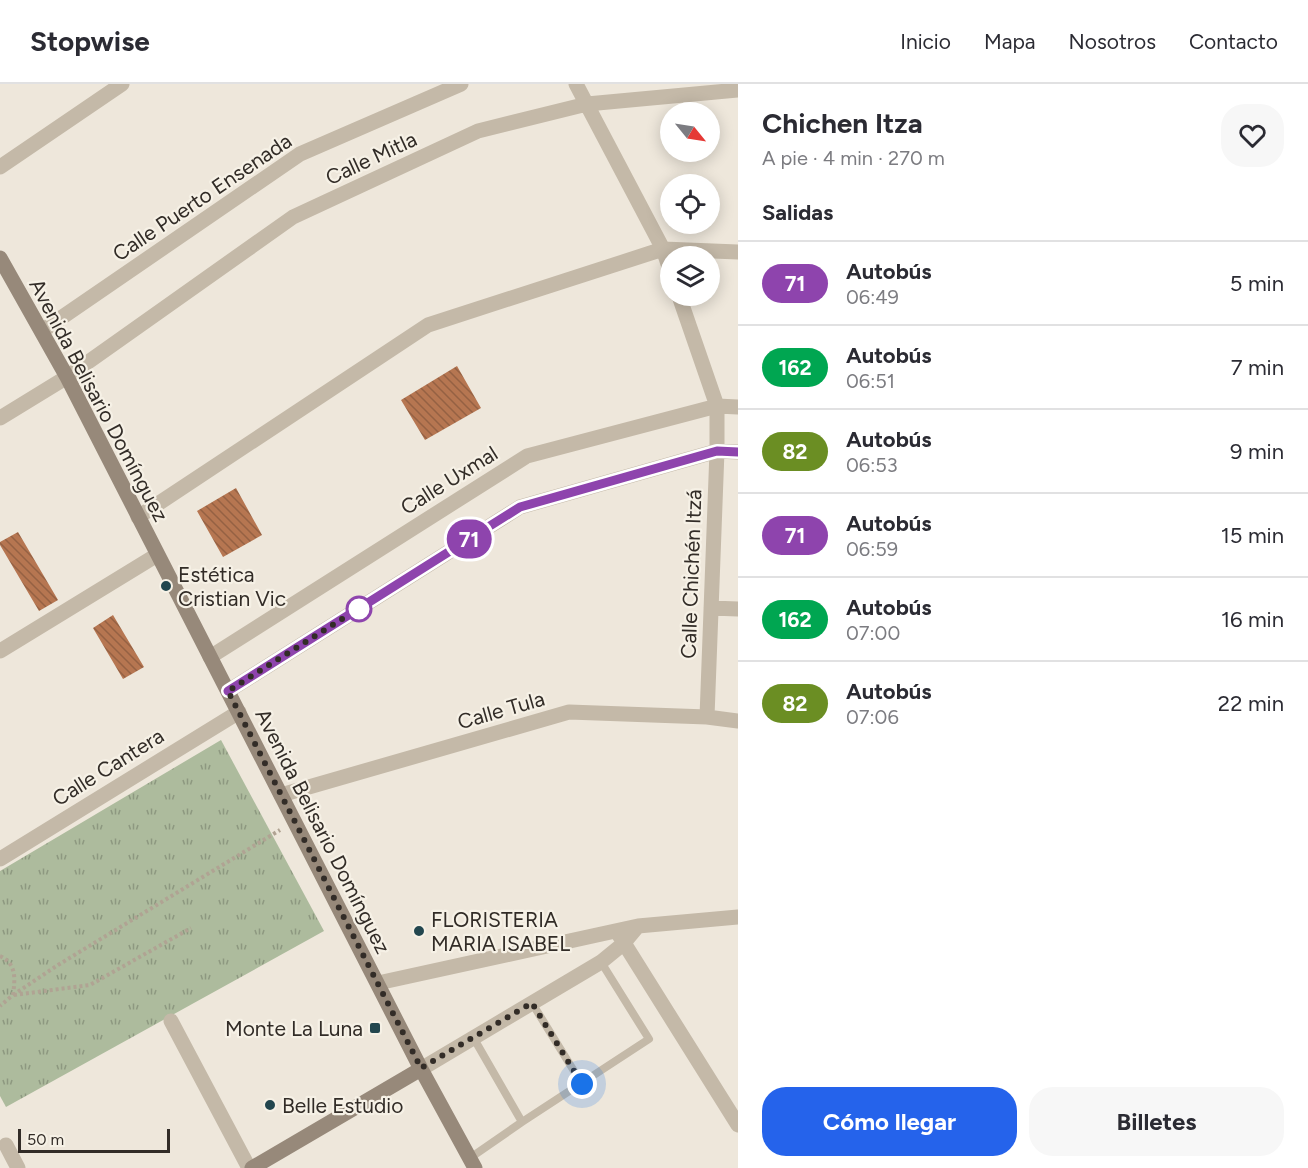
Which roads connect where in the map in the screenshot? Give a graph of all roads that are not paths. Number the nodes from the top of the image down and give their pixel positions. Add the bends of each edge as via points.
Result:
1 (122, 84) edge
2 (461, 84) edge
3 (576, 84) edge
4 (738, 90) edge
5 (586, 104) junction
6 (0, 167) edge
7 (661, 246) edge
8 (660, 250) edge
9 (720, 251) edge
10 (738, 252) edge
11 (0, 258) edge
12 (682, 306) edge
13 (42, 331) junction
14 (67, 377) junction
15 (717, 406) junction
16 (738, 407) edge
17 (0, 418) edge
18 (717, 451) junction
19 (738, 452) edge
20 (138, 517) junction
21 (157, 555) junction
22 (711, 608) junction
23 (738, 609) edge
24 (0, 651) edge
25 (210, 657) junction
26 (228, 691) junction
27 (239, 712) junction
28 (707, 717) junction
29 (738, 721) edge
30 (281, 795) junction
31 (0, 859) edge
32 (738, 917) edge
33 (620, 937) junction
34 (601, 962) junction
35 (378, 983) junction
36 (532, 1003) junction
37 (171, 1021) dead end
38 (473, 1037) junction
39 (421, 1068) junction
40 (582, 1084) junction
41 (522, 1122) junction
42 (738, 1125) edge
43 (6, 1145) dead end
44 (473, 1163) edge
45 (18, 1168) edge
46 (251, 1168) edge

1 - 6 street
2 - 13 street, Calle Puerto Ensenada via 300,154
3 - 5 street
4 - 5 street, Calle Mitla
5 - 7 street
5 - 14 street, Calle Mitla via 477,131 292,217
8 - 20 street via 428,324
9 - 10 street
11 - 13 main road, Avenida Belisario Domínguez
12 - 15 street, Calle Chichén Itzá
13 - 14 main road, Avenida Belisario Domínguez
14 - 17 street
14 - 20 main road, Avenida Belisario Domínguez
15 - 16 street, Calle Uxmal
15 - 18 street, Calle Chichén Itzá
15 - 25 street, Calle Uxmal via 526,456
18 - 19 street
18 - 22 street, Calle Chichén Itzá
18 - 26 street via 520,507
20 - 21 main road, Avenida Belisario Domínguez
21 - 24 street
21 - 25 main road, Avenida Belisario Domínguez
22 - 23 street
22 - 28 street, Calle Chichén Itzá
25 - 26 main road, Avenida Belisario Domínguez
26 - 27 main road, Avenida Belisario Domínguez
27 - 30 main road, Avenida Belisario Domínguez
27 - 31 street, Calle Cantera
28 - 29 street, Calle Tula
28 - 30 street, Calle Tula via 569,712
30 - 35 main road, Avenida Belisario Domínguez
32 - 33 street via 638,926
33 - 34 street
33 - 35 street
33 - 42 street
34 - 36 street
34 - 40 lane via 649,1040
35 - 39 main road, Avenida Belisario Domínguez
36 - 38 street
36 - 40 lane
37 - 46 street
38 - 39 street
38 - 41 lane
39 - 44 main road, Avenida Belisario Domínguez
39 - 46 main road
40 - 41 lane
41 - 44 lane
43 - 45 street

